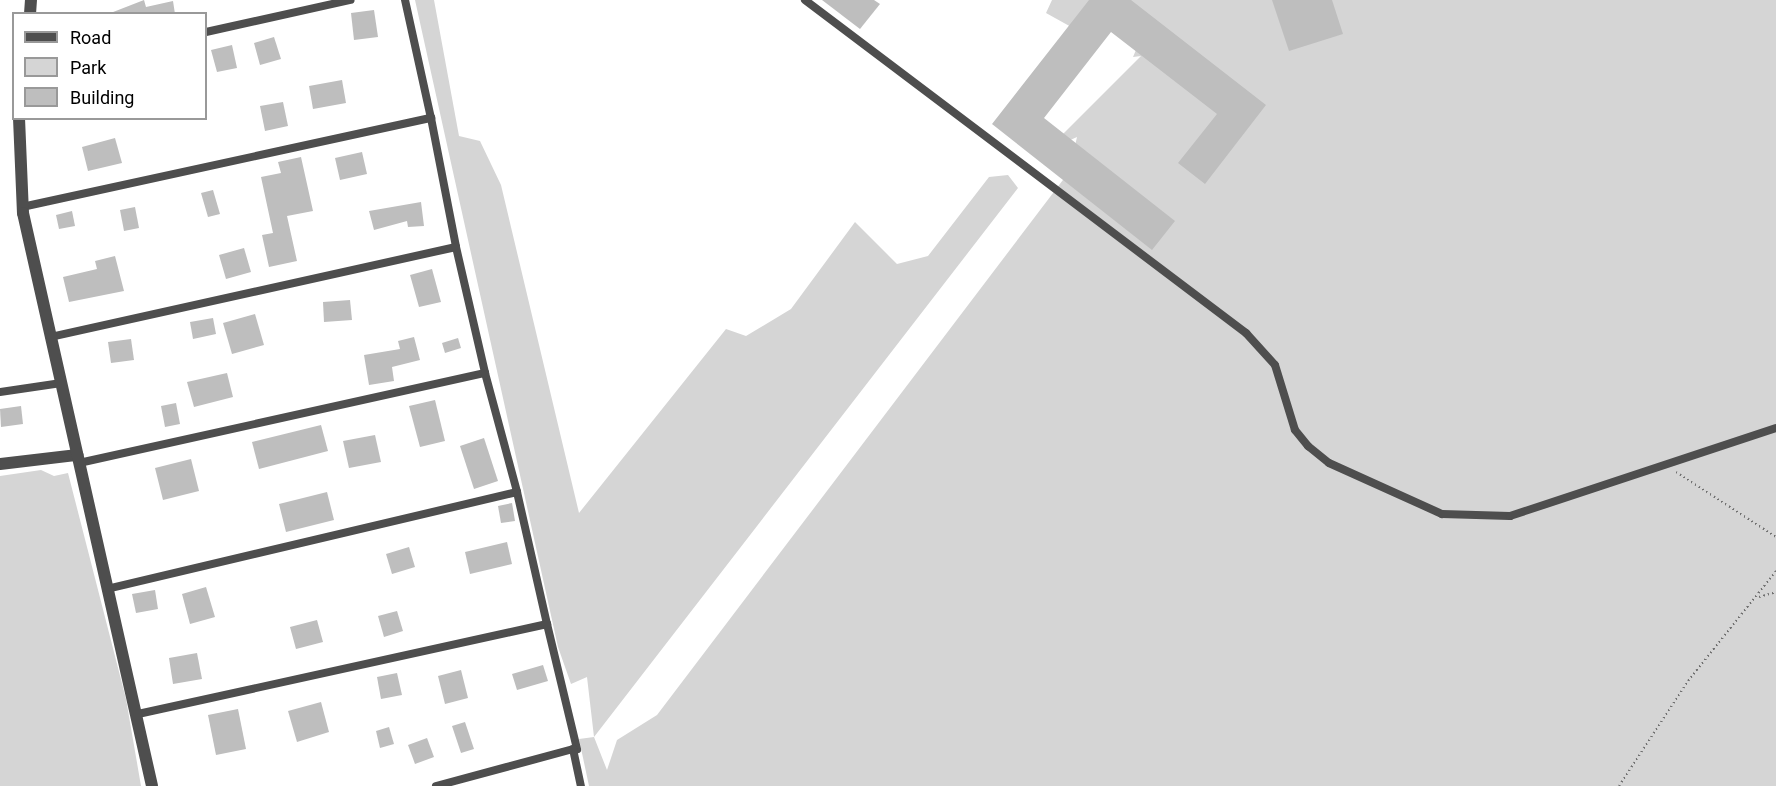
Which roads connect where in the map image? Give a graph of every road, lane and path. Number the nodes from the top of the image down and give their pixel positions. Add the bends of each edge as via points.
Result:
1 (350, 0) edge
2 (405, 0) edge
3 (805, 0) edge
4 (207, 32) edge
5 (430, 118) junction
6 (19, 120) edge
7 (22, 207) junction
8 (456, 247) junction
9 (50, 337) junction
10 (485, 373) junction
11 (61, 383) junction
12 (0, 392) edge
13 (1776, 428) edge
14 (78, 459) junction
15 (0, 464) edge
16 (1666, 466) junction
17 (517, 492) junction
18 (1776, 537) edge
19 (1776, 571) edge
20 (108, 590) junction
21 (1776, 592) edge
22 (1758, 598) junction
23 (547, 624) junction
24 (138, 714) junction
25 (575, 749) junction
26 (152, 786) edge
27 (436, 786) edge
28 (581, 786) edge
29 (1619, 786) edge

1 - 4 lane
2 - 5 lane
3 - 16 lane via 1246,333 1275,365 1295,429 1329,463 1442,514 1476,518 1510,516
5 - 7 lane
5 - 8 lane
6 - 7 street
7 - 9 street
8 - 9 lane
8 - 10 lane
9 - 11 street
10 - 14 lane
10 - 17 lane
11 - 12 lane
11 - 14 street
13 - 16 lane
14 - 15 street
14 - 20 street
16 - 18 path
17 - 20 lane
17 - 23 lane
19 - 22 path
20 - 24 street
21 - 22 path
22 - 29 path via 1688,681
23 - 24 lane
23 - 25 lane
24 - 26 street
25 - 27 lane
25 - 28 lane

